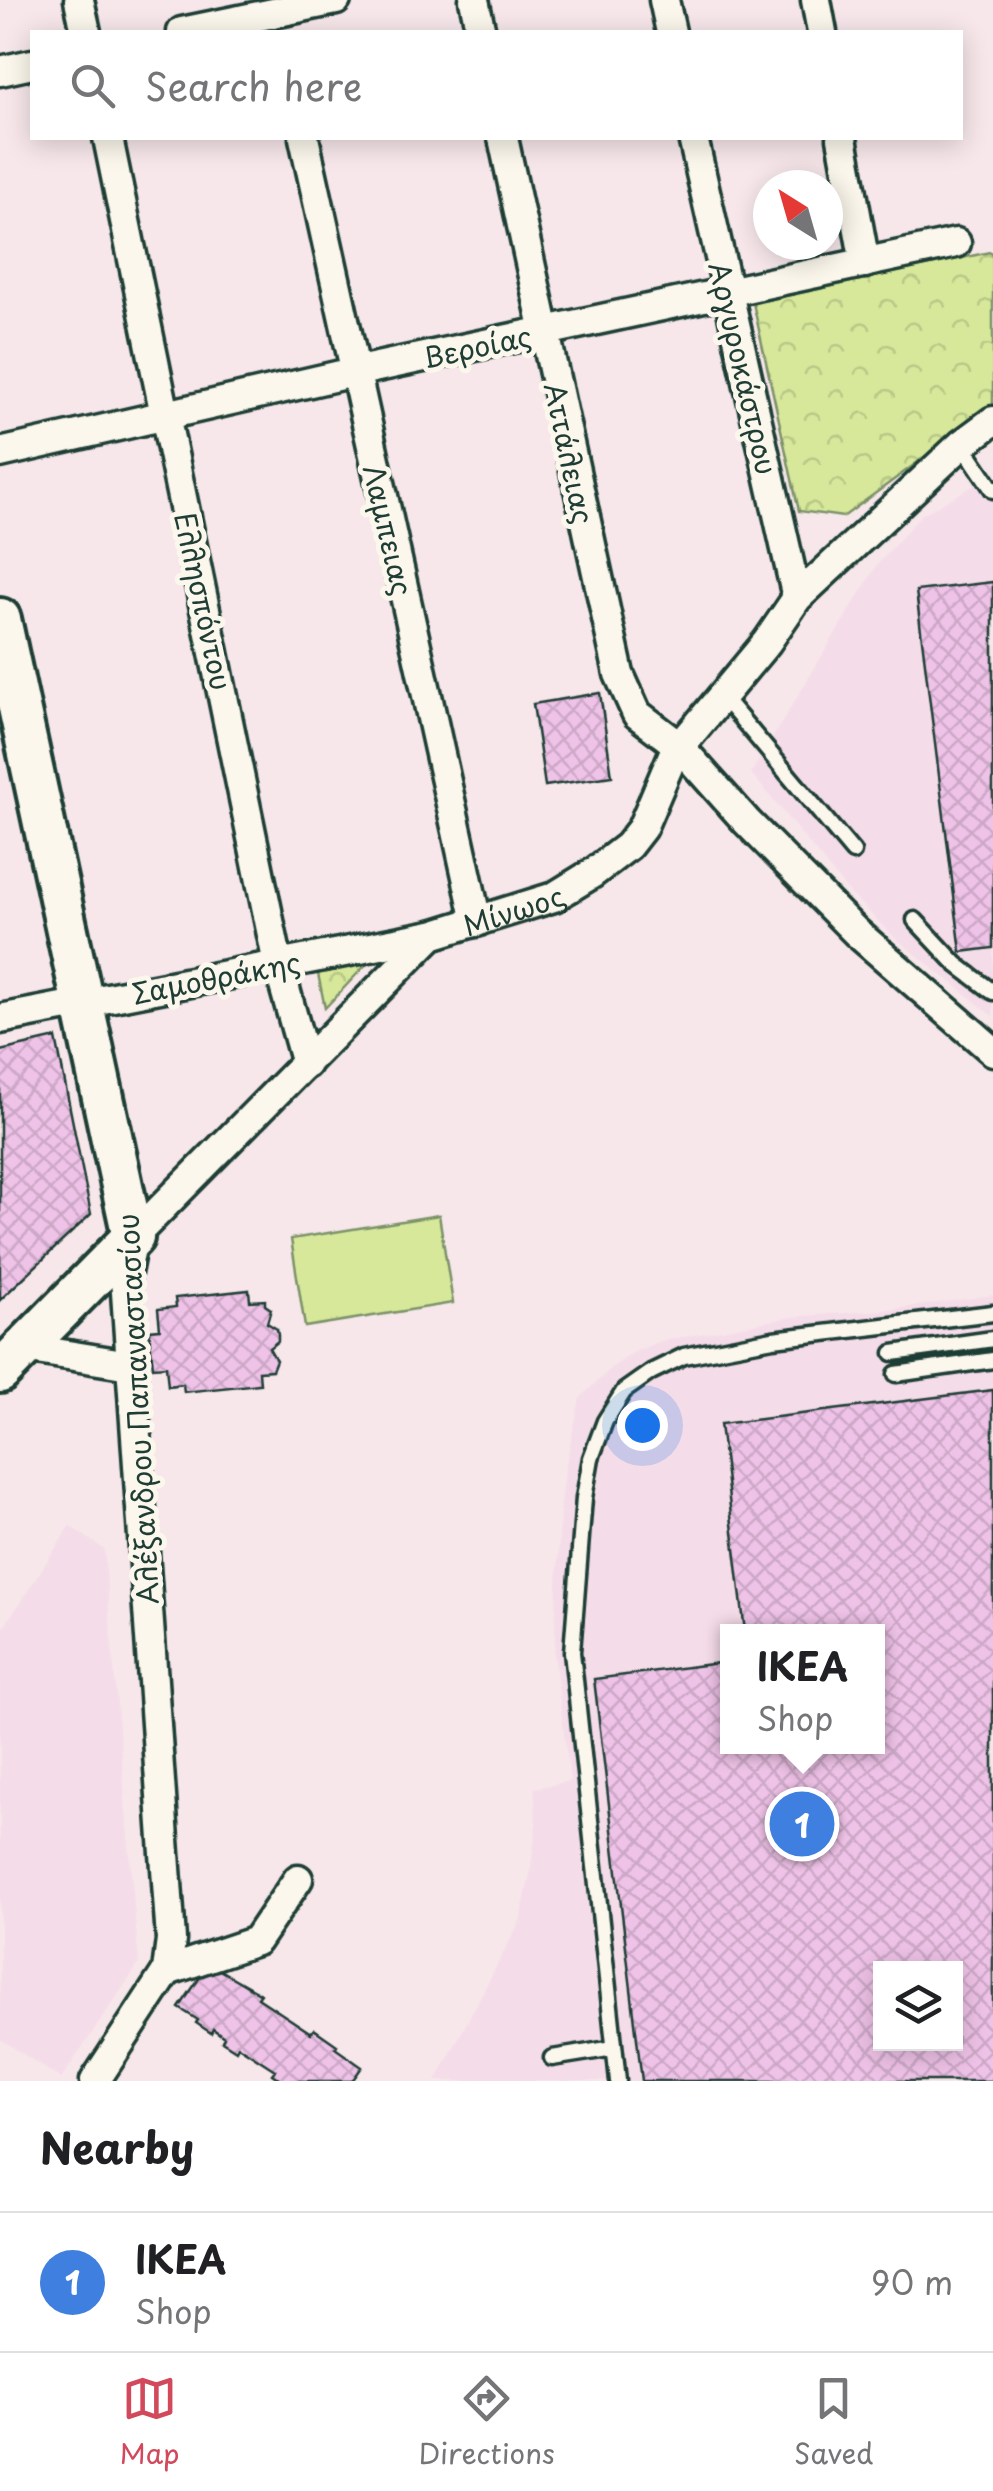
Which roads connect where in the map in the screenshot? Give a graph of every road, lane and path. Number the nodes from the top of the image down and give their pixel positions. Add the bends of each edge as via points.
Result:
1 (79, 0) edge
2 (336, 0) edge
3 (474, 0) edge
4 (664, 0) edge
5 (816, 0) edge
6 (278, 15) edge
7 (86, 30) edge
8 (193, 30) edge
9 (481, 30) edge
10 (671, 30) edge
11 (822, 30) edge
12 (30, 64) edge
13 (0, 71) edge
14 (108, 140) edge
15 (304, 140) edge
16 (503, 140) edge
17 (693, 140) edge
18 (842, 140) edge
19 (956, 244) dead end
20 (865, 263) junction
21 (726, 292) junction
22 (544, 331) junction
23 (354, 372) junction
24 (166, 415) junction
25 (993, 421) edge
26 (962, 444) junction
27 (0, 453) edge
28 (993, 490) edge
29 (797, 598) junction
30 (0, 620) edge
31 (722, 696) junction
32 (679, 746) junction
33 (853, 852) dead end
34 (915, 920) dead end
35 (476, 922) junction
36 (432, 935) junction
37 (278, 964) junction
38 (993, 992) edge
39 (82, 1003) junction
40 (0, 1018) edge
41 (993, 1051) edge
42 (306, 1064) junction
43 (133, 1236) junction
44 (993, 1313) edge
45 (993, 1339) edge
46 (893, 1354) dead end
47 (12, 1360) edge
48 (993, 1360) edge
49 (130, 1365) junction
50 (896, 1374) dead end
51 (298, 1878) dead end
52 (167, 1971) junction
53 (614, 2048) junction
54 (552, 2058) dead end
55 (95, 2081) edge
56 (618, 2081) edge

1 - 7 street
2 - 6 street
3 - 9 street
4 - 10 street
5 - 11 street
6 - 8 street
12 - 13 street
14 - 24 street, Ελλησπόντου
15 - 23 street, Λαμπειας
16 - 22 street, Αττάλειας
17 - 21 street, Αργυροκάστρου
18 - 20 street
19 - 20 street, Βεροίας
20 - 21 street, Βεροίας
21 - 22 street, Βεροίας
21 - 29 street, Αργυροκάστρου
22 - 23 street, Βεροίας
22 - 32 street, Αττάλειας via 619,674 637,714
23 - 24 street, Βεροίας
23 - 35 street, Λαμπειας
24 - 27 street, Βεροίας
24 - 37 street, Ελλησπόντου
25 - 26 street, Μίνωος
26 - 28 lane
26 - 29 street, Μίνωος
29 - 31 street, Μίνωος
30 - 39 street, Αλέξανδρου Παπαναστασίου
31 - 32 street, Μίνωος
31 - 33 lane
32 - 35 street, Μίνωος via 642,828 613,859 554,897
32 - 41 street, Αττάλειας via 856,932
34 - 38 lane
35 - 36 street, Μίνωος
36 - 37 street, Σαμοθράκης
36 - 42 street, Μίνωος
37 - 39 street, Σαμοθράκης
37 - 42 street, Ελλησπόντου
39 - 40 street, Σαμοθράκης
39 - 43 street, Αλέξανδρου Παπαναστασίου
42 - 43 street, Μίνωος
43 - 47 street, Μίνωος
43 - 49 street, Αλέξανδρου Παπαναστασίου via 126,1278
44 - 53 lane via 684,1356 624,1390 605,1422 584,1498 572,1652
45 - 46 lane
47 - 49 street
48 - 50 lane
49 - 52 street, Αλέξανδρου Παπαναστασίου via 171,1940
51 - 52 street via 256,1941
52 - 55 street
53 - 54 lane
53 - 56 lane

